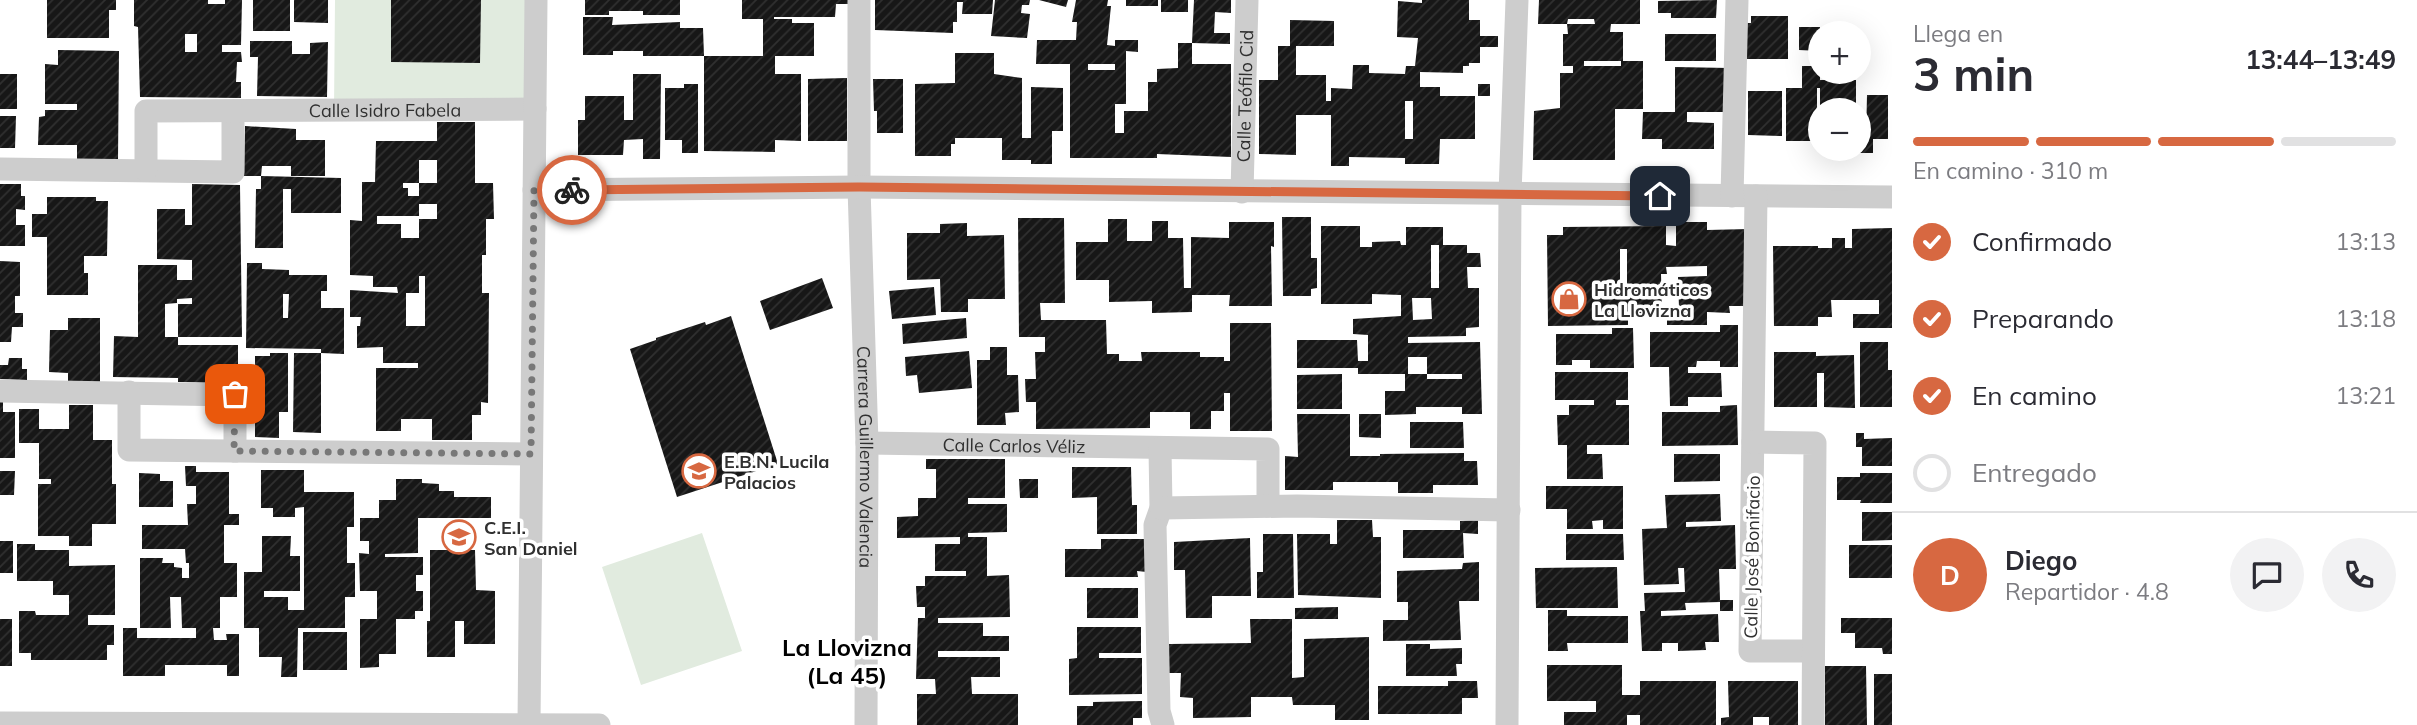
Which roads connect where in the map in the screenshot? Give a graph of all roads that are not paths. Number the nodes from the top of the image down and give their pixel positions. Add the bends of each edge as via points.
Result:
1 (536, 0) edge
2 (859, 0) edge
3 (1247, 0) edge
4 (1517, 0) edge
5 (1737, 0) edge
6 (535, 109) junction
7 (233, 111) junction
8 (0, 169) edge
9 (146, 170) junction
10 (859, 187) junction
11 (534, 190) junction
12 (1242, 192) junction
13 (1510, 194) junction
14 (1732, 196) junction
15 (1756, 196) junction
16 (1892, 197) edge
17 (0, 390) edge
18 (129, 392) junction
19 (1753, 442) junction
20 (867, 443) junction
21 (1160, 449) junction
22 (234, 451) junction
23 (531, 454) junction
24 (1268, 506) junction
25 (1161, 508) junction
26 (1509, 510) junction
27 (1813, 651) junction
28 (0, 723) edge
29 (204, 724) edge
30 (430, 724) edge
31 (529, 724) edge
32 (599, 725) edge
33 (866, 725) edge
34 (1163, 725) edge
35 (1507, 725) edge
36 (1813, 725) edge

1 - 6 street
2 - 10 street, Carrera Guillermo Valencia
3 - 12 street, Calle Teófilo Cid
4 - 13 street
5 - 14 street
6 - 7 street, Calle Isidro Fabela
6 - 11 street
7 - 9 street, Calle Isidro Fabela via 146,111
7 - 9 street via 233,172
8 - 9 street
10 - 11 street
10 - 12 street
10 - 20 street, Carrera Guillermo Valencia
11 - 23 street
12 - 13 street
13 - 14 street
13 - 26 street
14 - 15 street
15 - 16 street
15 - 19 street, Calle José Bonifacio
17 - 18 street
18 - 22 street via 129,450
18 - 22 street via 235,394
19 - 27 street via 1815,443
19 - 27 street, Calle José Bonifacio via 1750,651
20 - 21 street, Calle Carlos Véliz
20 - 33 street, Carrera Guillermo Valencia
21 - 24 street, Calle Carlos Véliz via 1268,449
21 - 25 street
22 - 23 street
23 - 31 street
24 - 25 street
24 - 26 street
25 - 34 street via 1155,525 1158,712
26 - 35 street
27 - 36 street
28 - 29 street
29 - 30 street
30 - 31 street
31 - 32 street

